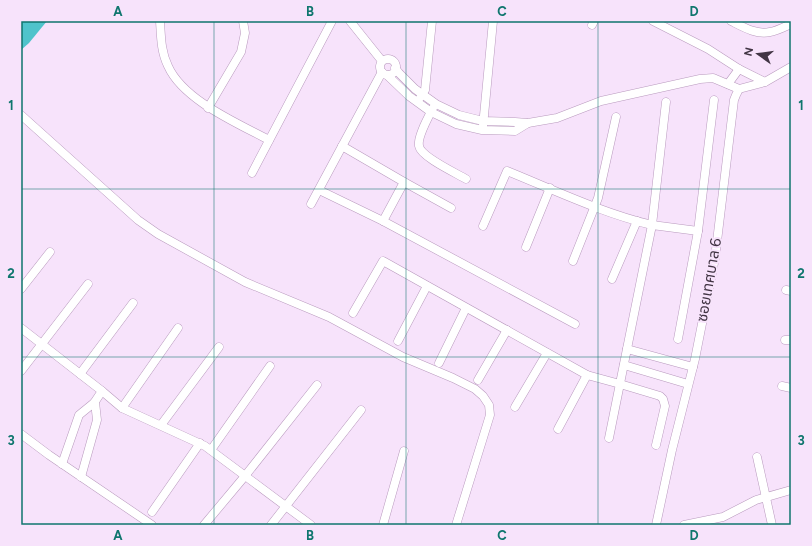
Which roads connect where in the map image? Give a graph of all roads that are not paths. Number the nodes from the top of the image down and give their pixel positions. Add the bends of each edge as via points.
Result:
1 (160, 21) edge
2 (243, 21) edge
3 (332, 21) edge
4 (350, 21) edge
5 (432, 21) edge
6 (493, 21) edge
7 (653, 21) edge
8 (731, 21) edge
9 (791, 24) edge
10 (382, 62) junction
11 (791, 67) edge
12 (395, 68) junction
13 (739, 69) junction
14 (384, 74) junction
15 (765, 82) junction
16 (728, 84) junction
17 (739, 90) junction
18 (422, 94) junction
19 (714, 100) dead end
20 (417, 102) junction
21 (666, 102) dead end
22 (436, 104) junction
23 (208, 108) junction
24 (431, 112) junction
25 (21, 115) edge
26 (616, 117) dead end
27 (483, 121) junction
28 (528, 123) junction
29 (482, 130) junction
30 (269, 140) junction
31 (342, 146) junction
32 (252, 173) dead end
33 (466, 179) dead end
34 (404, 182) junction
35 (550, 188) junction
36 (319, 190) junction
37 (311, 204) dead end
38 (595, 206) junction
39 (451, 208) dead end
40 (383, 221) junction
41 (637, 221) junction
42 (652, 225) junction
43 (483, 226) dead end
44 (698, 231) junction
45 (526, 247) dead end
46 (50, 252) dead end
47 (573, 261) dead end
48 (612, 279) dead end
49 (88, 284) dead end
50 (428, 286) junction
51 (21, 289) edge
52 (133, 303) dead end
53 (466, 308) junction
54 (353, 313) dead end
55 (575, 324) dead end
56 (21, 328) edge
57 (178, 328) dead end
58 (507, 330) junction
59 (678, 339) dead end
60 (398, 341) dead end
61 (42, 344) junction
62 (219, 347) dead end
63 (627, 349) junction
64 (547, 353) junction
65 (439, 363) dead end
66 (624, 365) junction
67 (270, 366) dead end
68 (693, 367) junction
69 (21, 371) edge
70 (80, 374) junction
71 (587, 375) junction
72 (478, 380) dead end
73 (620, 384) junction
74 (688, 384) junction
75 (317, 385) dead end
76 (782, 386) dead end
77 (791, 388) edge
78 (102, 391) junction
79 (94, 403) junction
80 (515, 407) dead end
81 (122, 408) junction
82 (361, 410) dead end
83 (161, 425) junction
84 (558, 429) dead end
85 (21, 434) edge
86 (609, 438) dead end
87 (200, 443) junction
88 (656, 445) dead end
89 (211, 450) junction
90 (404, 451) dead end
91 (757, 457) dead end
92 (62, 464) junction
93 (246, 476) junction
94 (81, 477) junction
95 (791, 490) edge
96 (766, 497) junction
97 (286, 506) junction
98 (152, 512) dead end
99 (718, 522) edge
100 (152, 525) edge
101 (204, 525) edge
102 (271, 525) edge
103 (311, 525) edge
104 (383, 525) edge
105 (456, 525) edge
106 (656, 525) edge
107 (684, 525) edge
108 (772, 525) edge

1 - 23 street via 161,45 168,67 177,82
2 - 23 street via 245,33 241,52
3 - 30 street
4 - 10 street
5 - 18 street via 425,90
6 - 27 street
7 - 13 street via 708,49
8 - 9 street via 759,33 770,32
10 - 12 street via 391,60
10 - 14 street via 380,67
11 - 15 street
12 - 14 street via 390,75
12 - 18 street
13 - 15 street
13 - 16 street
14 - 20 street
14 - 31 street
15 - 17 street
16 - 17 street
16 - 28 street via 713,78 700,79 601,101 557,118
17 - 68 street, ซอยเทศบาล 6 via 734,100 714,258
18 - 20 street
18 - 22 street
19 - 44 street
20 - 24 street
21 - 42 street
22 - 24 street
22 - 27 street via 459,115
23 - 30 street
24 - 29 street via 456,124
24 - 33 street via 418,144 420,150
25 - 105 street via 138,220 158,234 245,282 329,317 403,357 475,389 483,396 489,405 490,415
26 - 38 street
27 - 28 street
27 - 29 street
28 - 29 street via 515,131
30 - 32 street
31 - 34 street
31 - 36 street
34 - 39 street
34 - 40 street
35 - 38 street
35 - 43 street via 507,170
35 - 45 street
36 - 37 street
36 - 40 street
38 - 41 street
38 - 47 street
40 - 55 street
41 - 42 street
41 - 48 street
42 - 44 street
42 - 63 street
44 - 59 street
46 - 51 street
49 - 61 street
50 - 53 street
50 - 54 street via 383,261
50 - 60 street
52 - 70 street
53 - 58 street
53 - 65 street
56 - 61 street
57 - 81 street
58 - 64 street
58 - 72 street
61 - 69 street
61 - 70 street
62 - 83 street
63 - 66 street
63 - 68 street
64 - 71 street
64 - 80 street
66 - 73 street
66 - 74 street
67 - 89 street
68 - 74 street, ซอยเทศบาล 6
70 - 78 street
71 - 73 street
71 - 84 street
73 - 86 street
73 - 88 street via 663,399 665,406
74 - 106 street, ซอยเทศบาล 6
75 - 93 street
76 - 77 street
78 - 79 street
78 - 81 street
79 - 92 street via 79,415
79 - 94 street via 97,420
81 - 83 street
82 - 97 street
83 - 87 street
85 - 92 street
87 - 89 street
87 - 98 street
89 - 93 street
90 - 104 street
91 - 96 street
92 - 94 street
93 - 97 street
93 - 101 street
94 - 100 street
95 - 96 street
96 - 99 street via 723,517
96 - 108 street
97 - 102 street
97 - 103 street
99 - 107 street

